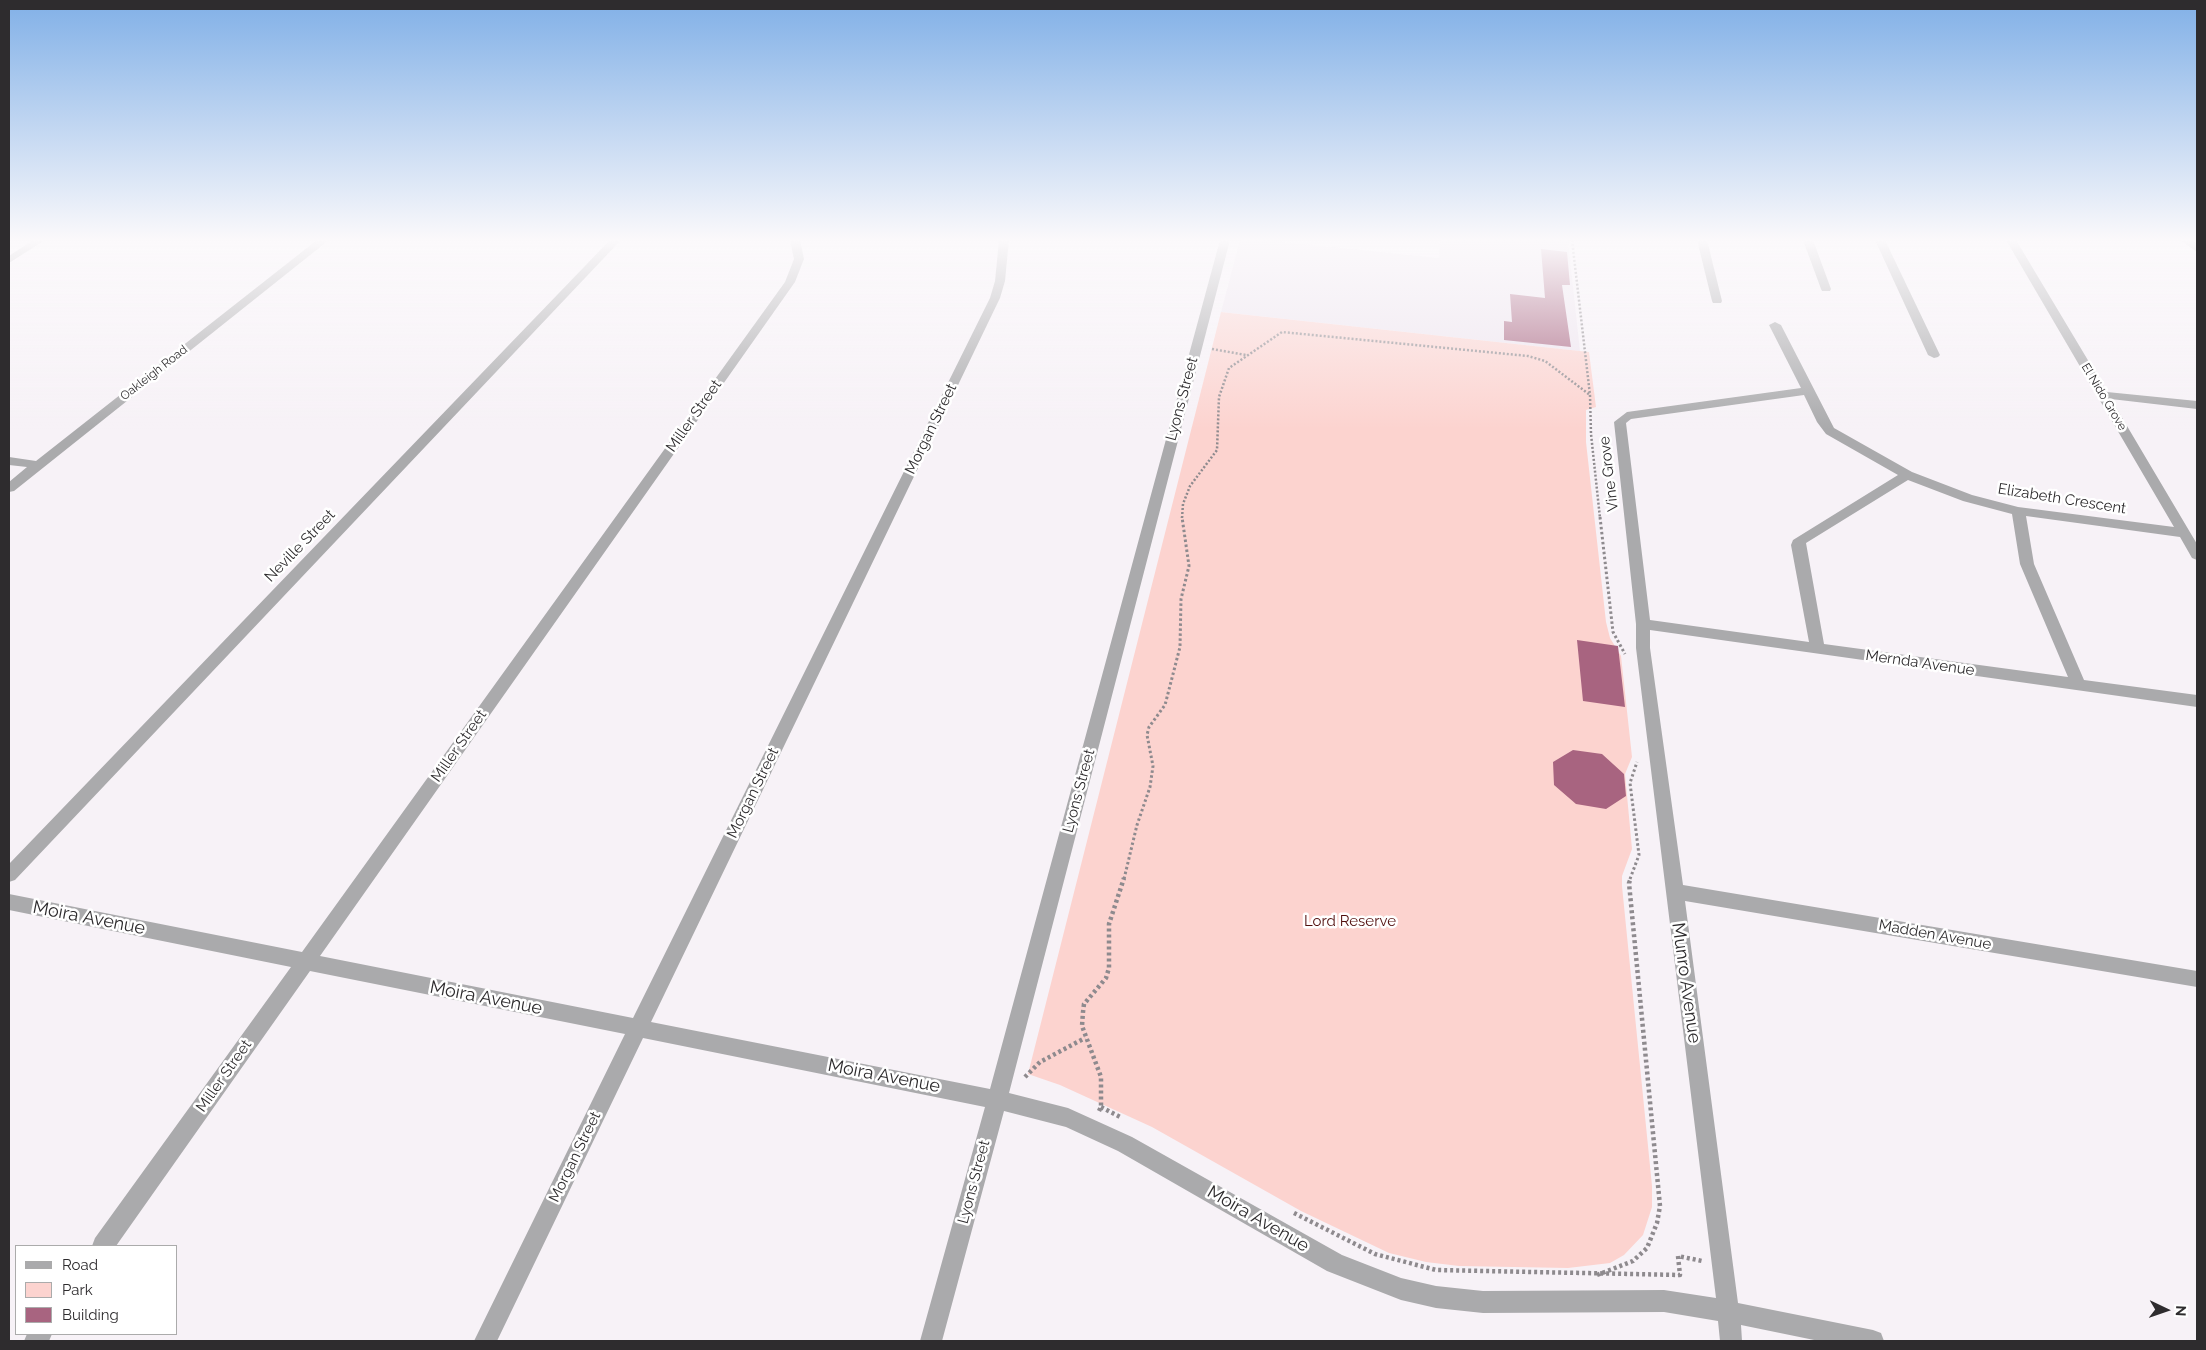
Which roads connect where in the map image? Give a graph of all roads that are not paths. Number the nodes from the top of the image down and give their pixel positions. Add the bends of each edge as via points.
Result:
1 (244, 303) edge
2 (556, 303) edge
3 (775, 303) edge
4 (993, 303) edge
5 (1208, 303) edge
6 (1910, 303) edge
7 (2048, 303) edge
8 (1775, 325) dead end
9 (1934, 355) dead end
10 (1808, 391) junction
11 (2103, 395) junction
12 (2197, 405) edge
13 (9, 461) edge
14 (38, 466) junction
15 (1907, 475) junction
16 (9, 488) edge
17 (2018, 511) junction
18 (2184, 533) junction
19 (2197, 554) edge
20 (1643, 624) junction
21 (1818, 649) junction
22 (2078, 684) junction
23 (2197, 701) edge
24 (9, 874) edge
25 (1674, 891) junction
26 (9, 902) edge
27 (306, 962) junction
28 (2197, 979) edge
29 (638, 1027) junction
30 (997, 1099) junction
31 (104, 1245) edge
32 (1727, 1310) junction
33 (485, 1341) edge
34 (930, 1341) edge
35 (1731, 1341) edge
36 (1873, 1341) edge

1 - 14 street, Oakleigh Road
2 - 24 street, Neville Street
3 - 27 street, Miller Street
4 - 29 street, Morgan Street
5 - 30 street, Lyons Street
6 - 9 street
7 - 11 street, El Nido Grove
8 - 10 street, Elizabeth Crescent
10 - 15 street, Elizabeth Crescent via 1830,432
10 - 20 street, Vine Grove via 1627,416 1620,420
11 - 12 street
11 - 18 street, El Nido Grove
13 - 14 street
14 - 16 street, Oakleigh Road
15 - 17 street, Elizabeth Crescent via 1968,498
15 - 21 street via 1800,540 1798,545
17 - 18 street, Elizabeth Crescent
17 - 22 street via 2027,564
18 - 19 street, El Nido Grove
20 - 21 street, Mernda Avenue
20 - 25 street, Munro Avenue via 1643,648
21 - 22 street, Mernda Avenue
22 - 23 street, Mernda Avenue
25 - 28 street, Madden Avenue
25 - 32 street, Munro Avenue via 1724,1265
26 - 27 street, Moira Avenue
27 - 29 street, Moira Avenue
27 - 31 street, Miller Street
29 - 30 street, Moira Avenue
29 - 33 street, Morgan Street
30 - 32 street, Moira Avenue via 1091,1128 1169,1168 1335,1263 1401,1289 1483,1302 1664,1301
30 - 34 street, Lyons Street
32 - 35 street, Munro Avenue
32 - 36 street, Moira Avenue

